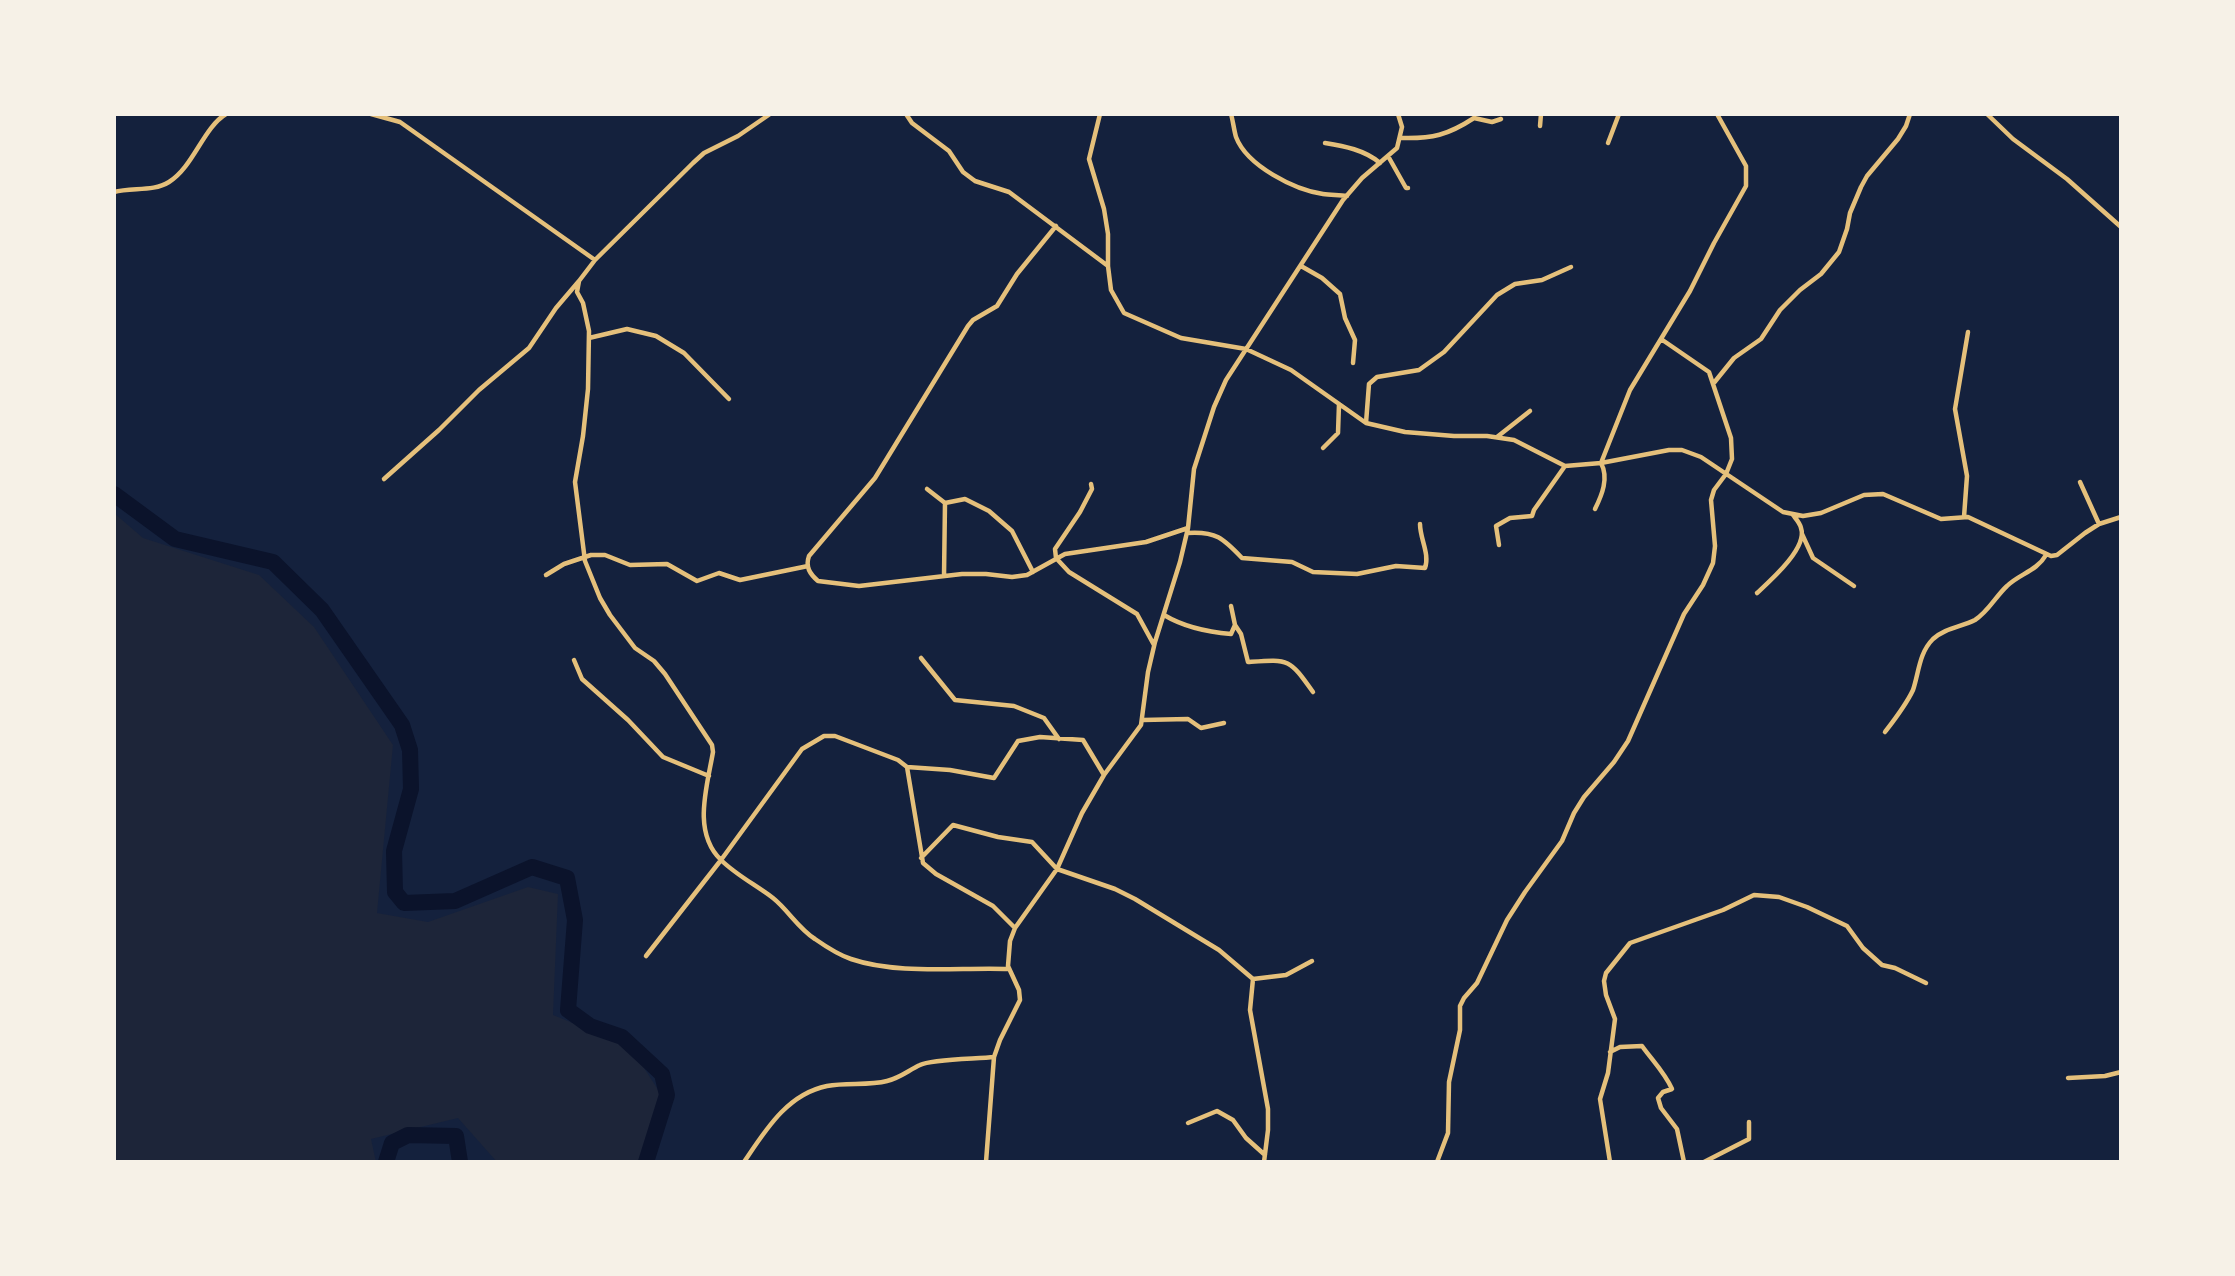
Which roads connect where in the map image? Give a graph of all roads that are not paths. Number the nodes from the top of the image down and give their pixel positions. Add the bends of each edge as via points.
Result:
1 (226, 114) edge
2 (371, 114) edge
3 (402, 114) edge
4 (770, 114) edge
5 (906, 114) edge
6 (1100, 114) edge
7 (1231, 114) edge
8 (1398, 114) edge
9 (1540, 114) edge
10 (1619, 114) edge
11 (1717, 114) edge
12 (1910, 114) edge
13 (1987, 114) edge
14 (1501, 119) dead end
15 (400, 122) junction
16 (1540, 126) dead end
17 (1401, 138) junction
18 (1324, 143) dead end
19 (1608, 143) dead end
20 (1388, 156) junction
21 (1380, 163) junction
22 (1408, 188) dead end
23 (114, 192) edge
24 (1347, 196) junction
25 (1056, 226) junction
26 (2121, 227) edge
27 (595, 260) junction
28 (1108, 266) junction
29 (1300, 266) junction
30 (1571, 267) dead end
31 (579, 281) junction
32 (1968, 332) dead end
33 (589, 338) junction
34 (1661, 339) junction
35 (1246, 349) junction
36 (1353, 363) dead end
37 (1713, 384) junction
38 (729, 399) dead end
39 (1339, 404) junction
40 (1530, 411) dead end
41 (1366, 423) junction
42 (1497, 437) junction
43 (1323, 448) dead end
44 (1601, 463) junction
45 (1565, 466) junction
46 (1726, 474) junction
47 (384, 479) dead end
48 (2080, 482) dead end
49 (1091, 484) dead end
50 (927, 489) dead end
51 (945, 503) junction
52 (1595, 509) dead end
53 (1794, 515) junction
54 (1964, 517) junction
55 (2121, 517) edge
56 (1420, 524) dead end
57 (2099, 524) junction
58 (1187, 530) junction
59 (1802, 534) junction
60 (1499, 545) dead end
61 (2046, 555) junction
62 (584, 558) junction
63 (1056, 558) junction
64 (808, 566) junction
65 (1033, 572) junction
66 (546, 575) dead end
67 (944, 576) junction
68 (1854, 586) dead end
69 (1757, 593) dead end
70 (1231, 606) dead end
71 (1164, 615) junction
72 (1235, 625) junction
73 (1154, 645) junction
74 (921, 658) dead end
75 (574, 660) dead end
76 (1314, 692) dead end
77 (1143, 720) junction
78 (1224, 723) dead end
79 (1885, 732) dead end
80 (1059, 739) junction
81 (907, 767) junction
82 (1104, 775) junction
83 (709, 776) junction
84 (921, 858) junction
85 (721, 860) junction
86 (1057, 869) junction
87 (1015, 928) junction
88 (646, 956) dead end
89 (1312, 961) dead end
90 (1009, 969) junction
91 (1253, 979) junction
92 (1926, 983) dead end
93 (1612, 1038) junction
94 (1620, 1047) junction
95 (1609, 1054) junction
96 (994, 1057) junction
97 (2121, 1072) edge
98 (2068, 1078) dead end
99 (1749, 1122) dead end
100 (1188, 1123) dead end
101 (1265, 1155) junction
102 (744, 1162) edge
103 (986, 1162) edge
104 (1264, 1162) edge
105 (1437, 1162) edge
106 (1610, 1162) edge
107 (1684, 1162) edge
108 (1704, 1162) edge

1 - 23 street via 169,182
2 - 15 street
3 - 15 street
4 - 27 street via 704,153
5 - 25 street via 949,151 963,172 975,181 1009,192
6 - 28 street via 1089,159 1104,209
7 - 24 street via 1237,138 1261,166 1308,190
8 - 17 street
9 - 16 street
10 - 19 street
11 - 34 street via 1746,166 1746,186
12 - 37 street via 1898,139 1861,187 1839,252 1821,274 1780,310 1761,339 1734,358
13 - 26 street
14 - 17 street via 1492,122 1474,118 1443,135
15 - 27 street
17 - 20 street
18 - 21 street via 1356,150
20 - 21 street
20 - 22 street
21 - 24 street
24 - 29 street
25 - 28 street
25 - 64 street via 997,306 968,326 875,478 809,556
27 - 31 street
28 - 35 street via 1111,290 1124,313 1181,338
29 - 35 street
29 - 36 street via 1340,294 1355,340
30 - 41 street via 1542,280 1515,284 1497,295 1444,352 1419,370 1377,376 1369,384
31 - 33 street via 577,292 583,303
31 - 47 street via 555,308 529,348
32 - 54 street via 1955,409 1968,476
33 - 38 street via 627,329 656,336 684,353
33 - 62 street via 588,389 575,483
34 - 37 street via 1709,372
34 - 44 street via 1630,390
35 - 39 street via 1291,370
35 - 58 street via 1214,407 1194,469
37 - 46 street via 1731,438 1732,459
39 - 41 street
39 - 43 street via 1338,433
40 - 42 street
41 - 42 street via 1405,432
42 - 45 street via 1514,440
44 - 45 street
44 - 46 street via 1682,450
44 - 52 street via 1604,485
45 - 60 street via 1532,516 1510,518 1496,526
46 - 53 street via 1783,512
46 - 105 street via 1711,500 1713,563 1684,614 1631,734 1574,813 1562,841 1519,901 1478,983 1460,1006 1460,1030 1449,1082 1449,1133
48 - 57 street
49 - 63 street via 1080,512 1055,549
50 - 51 street
51 - 65 street via 965,499 989,511 1012,531
51 - 67 street
53 - 54 street via 1821,513 1874,493 1941,519
53 - 59 street
54 - 61 street
55 - 57 street
56 - 58 street via 1428,561 1425,568 1396,566 1357,574 1313,572 1292,562 1242,558 1224,539
57 - 61 street via 2057,555
58 - 63 street via 1146,542 1075,551
58 - 71 street
59 - 68 street via 1814,558
59 - 69 street via 1798,547 1780,572
61 - 79 street via 2040,565 2005,587 1976,619 1931,640 1922,654 1913,689
62 - 64 street via 605,555 630,565 667,564 697,581 719,573 740,580
62 - 66 street
62 - 83 street via 610,615 635,648 665,674 712,745
63 - 65 street
63 - 73 street via 1069,572 1137,614
64 - 67 street via 818,581 859,586
65 - 67 street via 1012,577
70 - 72 street
71 - 72 street via 1209,632 1231,634
71 - 73 street
72 - 76 street via 1248,662 1289,662
73 - 77 street
74 - 80 street via 955,700 1014,706 1044,718
75 - 83 street via 582,679 663,757
77 - 78 street via 1188,719 1201,728
77 - 82 street via 1139,731
80 - 81 street via 1018,741 994,778
80 - 82 street via 1083,740
81 - 84 street
81 - 85 street via 835,736 816,740 802,749
82 - 86 street
83 - 85 street via 704,825 709,843
84 - 86 street via 953,825 1032,842
84 - 87 street via 936,874 993,906
85 - 88 street
85 - 90 street via 775,900 814,939 849,959 915,969
86 - 87 street
86 - 91 street via 1135,899 1219,950
87 - 90 street via 1008,951
89 - 91 street via 1286,975
90 - 96 street via 1020,990 1020,1000
91 - 101 street via 1250,1010 1268,1109
92 - 93 street via 1882,965 1847,926 1779,897 1754,895 1630,943 1604,981 1615,1019
93 - 94 street
93 - 95 street
94 - 95 street
94 - 107 street via 1642,1046 1670,1084 1672,1089 1658,1098 1677,1129
95 - 106 street via 1600,1099
96 - 102 street via 922,1064 885,1082 827,1086 806,1093 768,1126
96 - 103 street
97 - 98 street
99 - 108 street via 1749,1139
100 - 101 street via 1217,1111 1233,1120
101 - 104 street

